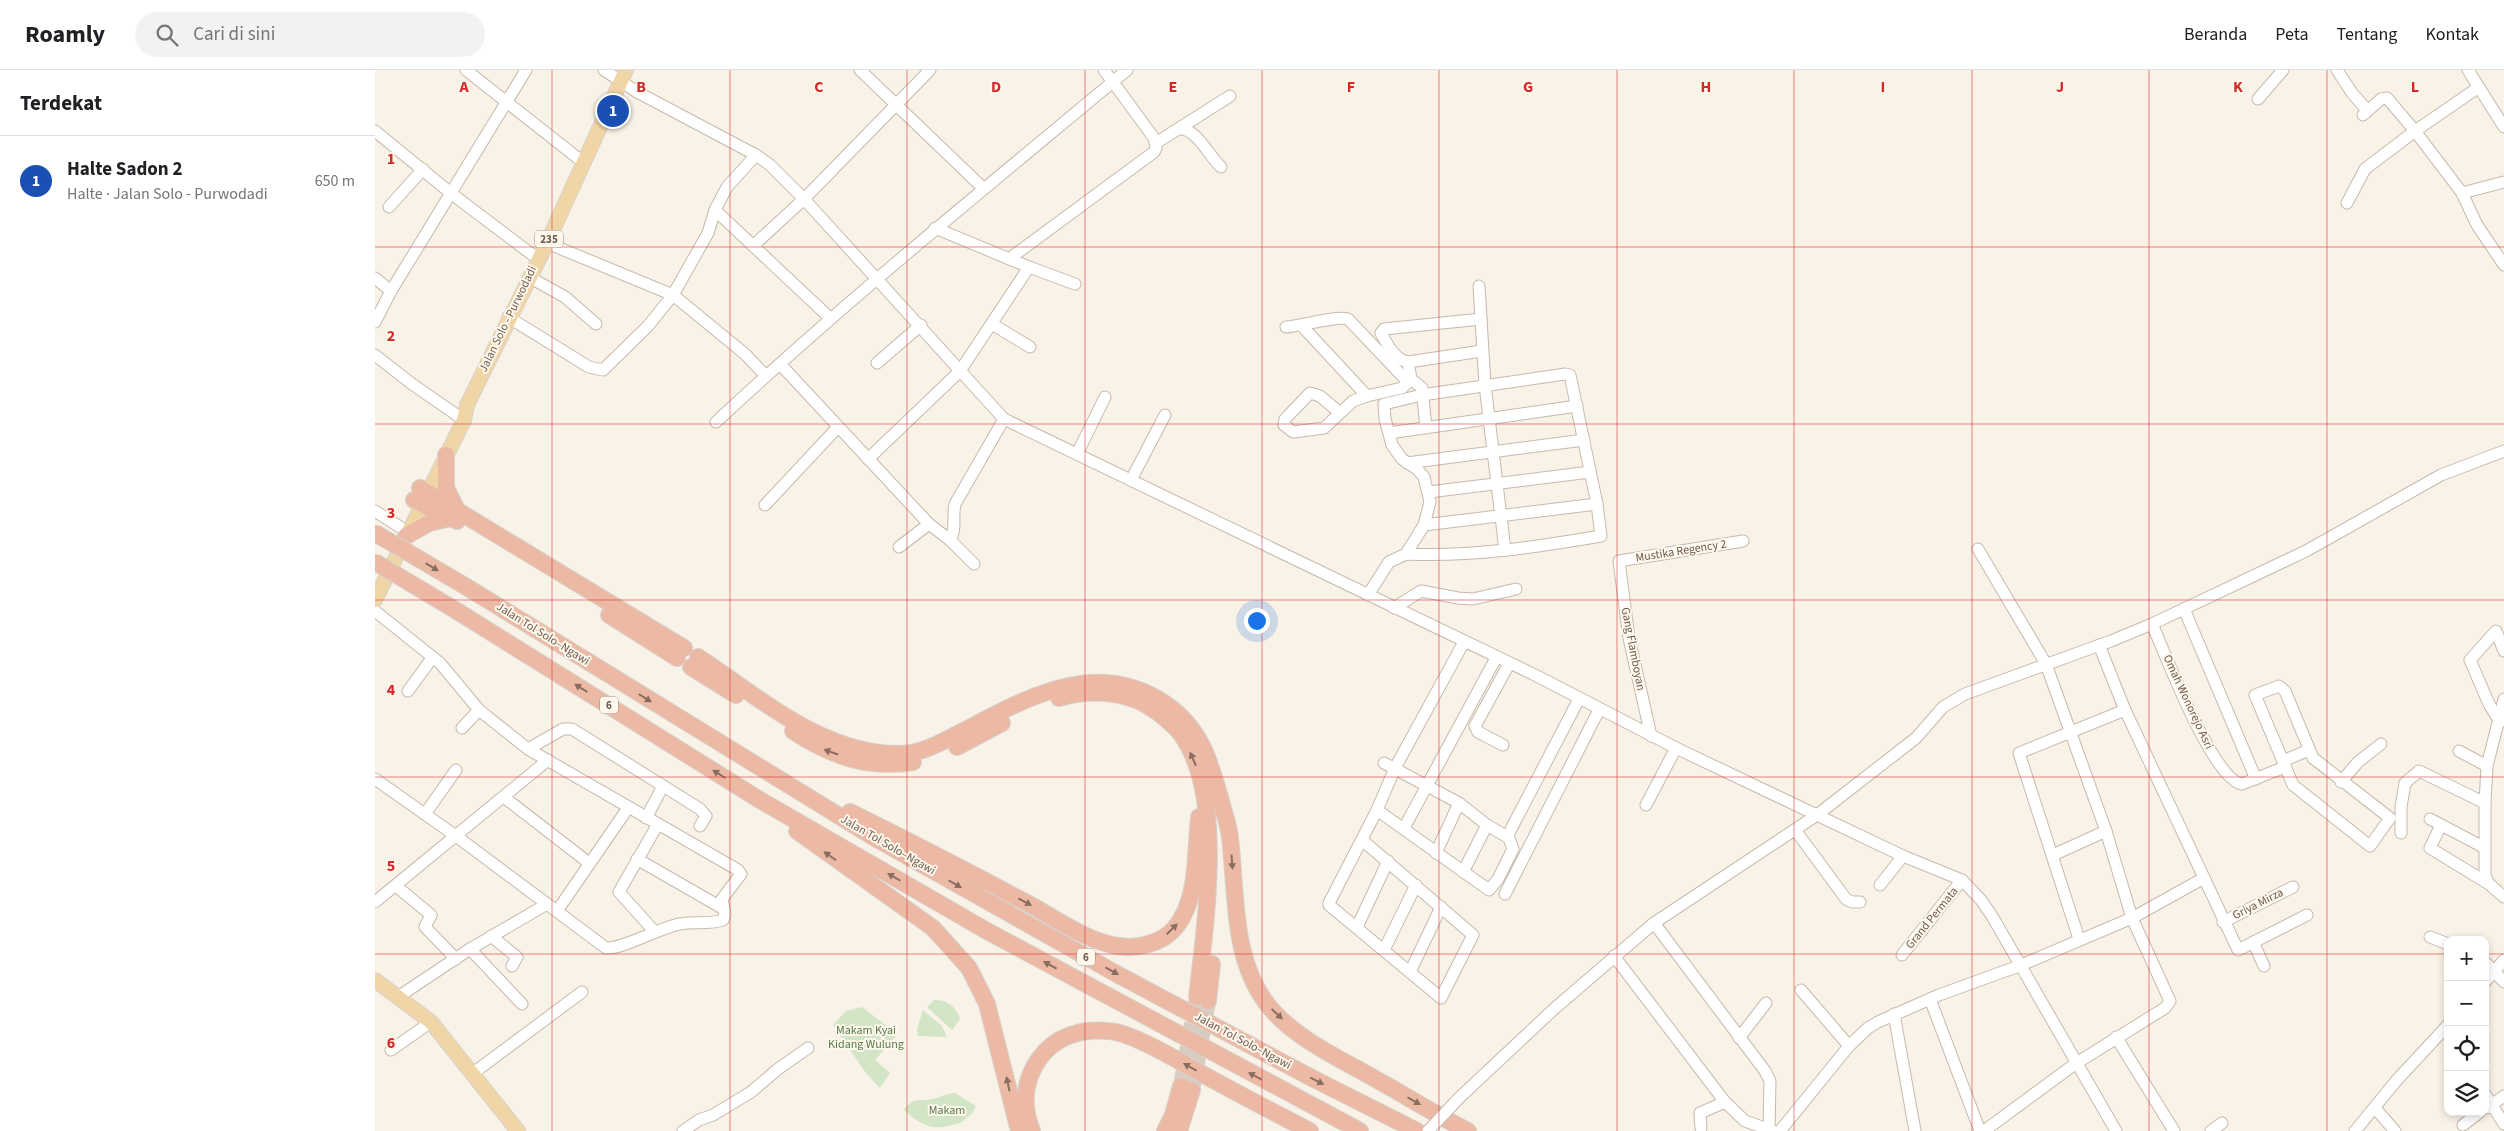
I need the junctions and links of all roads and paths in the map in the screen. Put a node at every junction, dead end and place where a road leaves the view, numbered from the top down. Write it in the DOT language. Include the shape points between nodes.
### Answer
graph roads {
  1 [pos="466,70"];
  2 [pos="526,70"];
  3 [pos="604,70"];
  4 [pos="860,70"];
  5 [pos="930,70"];
  6 [pos="1103,70"];
  7 [pos="1127,70"];
  8 [pos="2283,70"];
  9 [pos="2337,70"];
  10 [pos="2468,70"];
  11 [pos="623,76"];
  12 [pos="1112,83"];
  13 [pos="2479,87"];
  14 [pos="1230,96"];
  15 [pos="2258,99"];
  16 [pos="507,103"];
  17 [pos="898,105"];
  18 [pos="2502,120"];
  19 [pos="1180,129"];
  20 [pos="375,131"];
  21 [pos="2415,131"];
  22 [pos="1156,143"];
  23 [pos="756,155"];
  24 [pos="584,163"];
  25 [pos="1221,167"];
  26 [pos="423,169"];
  27 [pos="2504,182"];
  28 [pos="983,188"];
  29 [pos="2462,193"];
  30 [pos="452,194"];
  31 [pos="804,199"];
  32 [pos="2347,203"];
  33 [pos="389,207"];
  34 [pos="715,210"];
  35 [pos="935,228"];
  36 [pos="547,243"];
  37 [pos="754,245"];
  38 [pos="1009,259"];
  39 [pos="538,260"];
  40 [pos="2504,265"];
  41 [pos="1029,267"];
  42 [pos="529,277"];
  43 [pos="375,278"];
  44 [pos="877,278"];
  45 [pos="1075,284"];
  46 [pos="1479,286"];
  47 [pos="391,291"];
  48 [pos="673,295"];
  49 [pos="508,317"];
  50 [pos="830,318"];
  51 [pos="1481,319"];
  52 [pos="375,322"];
  53 [pos="597,324"];
  54 [pos="992,324"];
  55 [pos="921,325"];
  56 [pos="1287,326"];
  57 [pos="1302,326"];
  58 [pos="1030,347"];
  59 [pos="1482,351"];
  60 [pos="375,355"];
  61 [pos="1408,362"];
  62 [pos="780,364"];
  63 [pos="877,364"];
  64 [pos="960,371"];
  65 [pos="766,376"];
  66 [pos="1409,381"];
  67 [pos="1485,385"];
  68 [pos="1422,395"];
  69 [pos="1367,396"];
  70 [pos="1105,398"];
  71 [pos="1577,406"];
  72 [pos="1340,413"];
  73 [pos="1165,415"];
  74 [pos="460,418"];
  75 [pos="1490,418"];
  76 [pos="1004,419"];
  77 [pos="716,422"];
  78 [pos="838,426"];
  79 [pos="1426,428"];
  80 [pos="1389,434"];
  81 [pos="1584,440"];
  82 [pos="447,445"];
  83 [pos="2504,451"];
  84 [pos="1495,452"];
  85 [pos="1077,454"];
  86 [pos="868,459"];
  87 [pos="1407,463"];
  88 [pos="1591,472"];
  89 [pos="1131,480"];
  90 [pos="1499,485"];
  91 [pos="1429,492"];
  92 [pos="421,496"];
  93 [pos="1597,504"];
  94 [pos="765,505"];
  95 [pos="375,511"];
  96 [pos="454,514"];
  97 [pos="1503,517"];
  98 [pos="929,524"];
  99 [pos="1423,528"];
  100 [pos="403,531"];
  101 [pos="375,533"];
  102 [pos="950,540"];
  103 [pos="1743,541"];
  104 [pos="899,547"];
  105 [pos="1978,549"];
  106 [pos="1505,550"];
  107 [pos="1406,554"];
  108 [pos="1429,555"];
  109 [pos="1619,561"];
  110 [pos="375,562"];
  111 [pos="974,564"];
  112 [pos="375,580"];
  113 [pos="1516,589"];
  114 [pos="1368,594"];
  115 [pos="375,600"];
  116 [pos="1394,608"];
  117 [pos="2184,609"];
  118 [pos="375,611"];
  119 [pos="2152,624"];
  120 [pos="1464,642"];
  121 [pos="2099,645"];
  122 [pos="2504,651"];
  123 [pos="681,653"];
  124 [pos="433,657"];
  125 [pos="1496,658"];
  126 [pos="1509,664"];
  127 [pos="2046,664"];
  128 [pos="408,691"];
  129 [pos="1579,699"];
  130 [pos="2504,699"];
  131 [pos="479,710"];
  132 [pos="1599,710"];
  133 [pos="2125,710"];
  134 [pos="2499,722"];
  135 [pos="462,728"];
  136 [pos="2071,730"];
  137 [pos="1651,736"];
  138 [pos="2381,744"];
  139 [pos="1503,745"];
  140 [pos="1676,748"];
  141 [pos="528,750"];
  142 [pos="2309,750"];
  143 [pos="2459,750"];
  144 [pos="548,760"];
  145 [pos="1384,763"];
  146 [pos="2284,764"];
  147 [pos="2487,766"];
  148 [pos="1395,768"];
  149 [pos="456,770"];
  150 [pos="762,770"];
  151 [pos="375,779"];
  152 [pos="2256,779"];
  153 [pos="2341,782"];
  154 [pos="1427,785"];
  155 [pos="663,786"];
  156 [pos="1202,788"];
  157 [pos="505,798"];
  158 [pos="1220,798"];
  159 [pos="760,800"];
  160 [pos="1459,803"];
  161 [pos="2485,803"];
  162 [pos="1646,805"];
  163 [pos="628,808"];
  164 [pos="1377,810"];
  165 [pos="425,814"];
  166 [pos="1817,815"];
  167 [pos="646,818"];
  168 [pos="2430,819"];
  169 [pos="658,824"];
  170 [pos="1487,825"];
  171 [pos="2441,825"];
  172 [pos="700,826"];
  173 [pos="1404,828"];
  174 [pos="1796,830"];
  175 [pos="2106,831"];
  176 [pos="1509,833"];
  177 [pos="2401,834"];
  178 [pos="457,836"];
  179 [pos="1362,840"];
  180 [pos="2485,848"];
  181 [pos="1436,853"];
  182 [pos="2053,855"];
  183 [pos="1903,856"];
  184 [pos="637,859"];
  185 [pos="1388,861"];
  186 [pos="589,863"];
  187 [pos="1463,872"];
  188 [pos="2204,878"];
  189 [pos="1962,880"];
  190 [pos="2489,884"];
  191 [pos="1416,885"];
  192 [pos="1880,885"];
  193 [pos="395,886"];
  194 [pos="2293,887"];
  195 [pos="1505,894"];
  196 [pos="2504,897"];
  197 [pos="375,902"];
  198 [pos="1861,902"];
  199 [pos="547,904"];
  200 [pos="1441,907"];
  201 [pos="724,909"];
  202 [pos="557,911"];
  203 [pos="2307,915"];
  204 [pos="2132,918"];
  205 [pos="2223,922"];
  206 [pos="1654,923"];
  207 [pos="1357,927"];
  208 [pos="654,931"];
  209 [pos="491,936"];
  210 [pos="2430,937"];
  211 [pos="2079,939"];
  212 [pos="2253,942"];
  213 [pos="2444,942"];
  214 [pos="470,949"];
  215 [pos="1384,950"];
  216 [pos="1902,955"];
  217 [pos="1614,956"];
  218 [pos="456,959"];
  219 [pos="2504,960"];
  220 [pos="512,966"];
  221 [pos="2019,966"];
  222 [pos="2264,966"];
  223 [pos="2489,966"];
  224 [pos="2495,971"];
  225 [pos="1410,972"];
  226 [pos="375,980"];
  227 [pos="2486,981"];
  228 [pos="2504,982"];
  229 [pos="1801,990"];
  230 [pos="582,992"];
  231 [pos="397,997"];
  232 [pos="1930,999"];
  233 [pos="1766,1002"];
  234 [pos="522,1004"];
  235 [pos="1895,1014"];
  236 [pos="431,1022"];
  237 [pos="2444,1031"];
  238 [pos="2116,1037"];
  239 [pos="1739,1038"];
  240 [pos="1849,1046"];
  241 [pos="808,1048"];
  242 [pos="391,1050"];
  243 [pos="2075,1064"];
  244 [pos="472,1074"];
  245 [pos="2504,1096"];
  246 [pos="1725,1102"];
  247 [pos="2489,1105"];
  248 [pos="2489,1107"];
  249 [pos="2375,1108"];
  250 [pos="2475,1116"];
  251 [pos="2222,1123"];
  252 [pos="2504,1124"];
  253 [pos="2463,1125"];
  254 [pos="1701,1128"];
  255 [pos="1774,1130"];
  256 [pos="518,1131"];
  257 [pos="683,1131"];
  258 [pos="1019,1131"];
  259 [pos="1032,1131"];
  260 [pos="1165,1131"];
  261 [pos="1179,1131"];
  262 [pos="1310,1131"];
  263 [pos="1360,1131"];
  264 [pos="1417,1131"];
  265 [pos="1427,1131"];
  266 [pos="1469,1131"];
  267 [pos="1915,1131"];
  268 [pos="1980,1131"];
  269 [pos="1985,1131"];
  270 [pos="2116,1131"];
  271 [pos="2173,1131"];
  272 [pos="2211,1131"];
  273 [pos="2355,1131"];
  274 [pos="2395,1131"];
  1 -- 16 [label="street"];
  2 -- 16 [label="street"];
  3 -- 11 [label="street"];
  4 -- 17 [label="street"];
  5 -- 17 [label="street"];
  6 -- 12 [label="street"];
  7 -- 12 [label="street"];
  8 -- 15 [label="street"];
  9 -- 21 [label="street" via="2365,112 2387,98"];
  10 -- 13 [label="street"];
  11 -- 23 [label="street"];
  11 -- 24 [label="main road, Jalan Solo - Purwodadi / 235"];
  12 -- 22 [label="street"];
  12 -- 28 [label="street"];
  13 -- 18 [label="street"];
  13 -- 21 [label="street"];
  14 -- 19 [label="street"];
  16 -- 24 [label="street"];
  16 -- 30 [label="street"];
  17 -- 28 [label="street"];
  17 -- 31 [label="street"];
  19 -- 22 [label="street"];
  19 -- 25 [label="street" via="1194,134"];
  20 -- 26 [label="street"];
  21 -- 29 [label="street"];
  21 -- 32 [label="street" via="2365,169"];
  22 -- 38 [label="street" via="1154,152"];
  23 -- 31 [label="street"];
  23 -- 34 [label="street" via="727,187"];
  24 -- 36 [label="main road, Jalan Solo - Purwodadi / 235"];
  26 -- 30 [label="street"];
  26 -- 33 [label="street"];
  27 -- 29 [label="street"];
  28 -- 35 [label="street"];
  29 -- 40 [label="street" via="2477,225"];
  30 -- 39 [label="street"];
  30 -- 47 [label="street"];
  31 -- 37 [label="street"];
  31 -- 44 [label="street"];
  34 -- 37 [label="street"];
  34 -- 48 [label="street" via="708,233"];
  35 -- 38 [label="street"];
  35 -- 44 [label="street"];
  36 -- 39 [label="main road, Jalan Solo - Purwodadi / 235"];
  36 -- 48 [label="street"];
  37 -- 50 [label="street"];
  38 -- 41 [label="street"];
  39 -- 42 [label="main road, Jalan Solo - Purwodadi / 235"];
  41 -- 45 [label="street"];
  41 -- 54 [label="street"];
  42 -- 49 [label="main road, Jalan Solo - Purwodadi / 235"];
  42 -- 53 [label="street" via="565,297"];
  43 -- 47 [label="street"];
  44 -- 50 [label="street"];
  44 -- 55 [label="street"];
  46 -- 51 [label="street"];
  47 -- 52 [label="street"];
  48 -- 49 [label="street" via="648,326 601,370 589,367"];
  48 -- 65 [label="street"];
  49 -- 74 [label="main road, Jalan Solo - Purwodadi / 235"];
  50 -- 62 [label="street"];
  51 -- 59 [label="street"];
  51 -- 61 [label="street" via="1382,331 1388,346"];
  54 -- 58 [label="street"];
  54 -- 64 [label="street"];
  55 -- 63 [label="street"];
  55 -- 64 [label="street"];
  56 -- 57 [label="street"];
  57 -- 66 [label="street" via="1339,317 1348,319"];
  57 -- 69 [label="street"];
  59 -- 61 [label="street"];
  59 -- 67 [label="street"];
  60 -- 74 [label="street"];
  61 -- 66 [label="street"];
  62 -- 65 [label="street"];
  62 -- 78 [label="street"];
  64 -- 76 [label="street"];
  64 -- 86 [label="street"];
  65 -- 77 [label="street"];
  66 -- 68 [label="street" via="1419,384"];
  66 -- 69 [label="street" via="1402,388"];
  67 -- 68 [label="street"];
  67 -- 71 [label="street" via="1567,374 1572,379"];
  67 -- 75 [label="street"];
  68 -- 79 [label="street"];
  68 -- 80 [label="street" via="1384,404"];
  69 -- 72 [label="street" via="1353,401"];
  70 -- 85 [label="street"];
  71 -- 75 [label="street"];
  71 -- 81 [label="street"];
  72 -- 72 [label="street" via="1316,431 1293,432 1284,425 1285,419 1310,393"];
  73 -- 89 [label="street"];
  74 -- 82 [label="main road, Jalan Solo - Purwodadi / 235"];
  75 -- 79 [label="street"];
  75 -- 84 [label="street"];
  76 -- 85 [label="street"];
  76 -- 102 [label="street" via="960,494 953,513 955,531"];
  78 -- 86 [label="street"];
  78 -- 94 [label="street"];
  79 -- 80 [label="street"];
  80 -- 87 [label="street" via="1395,450"];
  81 -- 84 [label="street"];
  81 -- 88 [label="street"];
  82 -- 92 [label="main road, Jalan Solo - Purwodadi / 235"];
  82 -- 96 [label="highway" via="446,488"];
  83 -- 117 [label="street" via="2441,475 2306,551"];
  84 -- 87 [label="street"];
  84 -- 90 [label="street"];
  85 -- 89 [label="street"];
  86 -- 98 [label="street"];
  87 -- 91 [label="street" via="1424,478"];
  88 -- 90 [label="street"];
  88 -- 93 [label="street"];
  89 -- 114 [label="street"];
  90 -- 91 [label="street"];
  90 -- 97 [label="street"];
  91 -- 99 [label="street" via="1429,511"];
  92 -- 96 [label="highway"];
  92 -- 100 [label="main road, Jalan Solo - Purwodadi / 235"];
  93 -- 97 [label="street"];
  93 -- 106 [label="street" via="1601,536"];
  95 -- 100 [label="street"];
  96 -- 100 [label="highway"];
  96 -- 123 [label="highway" via="522,560"];
  97 -- 99 [label="street"];
  97 -- 106 [label="street"];
  98 -- 102 [label="street"];
  98 -- 104 [label="street"];
  99 -- 107 [label="street"];
  99 -- 108 [label="street"];
  100 -- 112 [label="main road, Jalan Solo - Purwodadi / 235"];
  100 -- 115 [label="main road, Jalan Solo - Purwodadi / 235"];
  101 -- 150 [label="highway, Jalan Tol Solo–Ngawi / 6, one-way, bridge"];
  102 -- 111 [label="street"];
  103 -- 109 [label="street, Mustika Regency 2"];
  105 -- 127 [label="street"];
  106 -- 108 [label="street"];
  107 -- 108 [label="street"];
  107 -- 114 [label="street" via="1389,562"];
  109 -- 137 [label="street, Gang Flamboyan" via="1629,638"];
  159 -- 110 [label="highway, Jalan Tol Solo–Ngawi / 6, one-way, bridge"];
  113 -- 116 [label="street" via="1473,598 1421,591"];
  114 -- 116 [label="street"];
  116 -- 120 [label="street"];
  117 -- 119 [label="street"];
  117 -- 152 [label="street"];
  118 -- 124 [label="street"];
  119 -- 121 [label="street"];
  119 -- 152 [label="street, Omah Wonorejo Asri" via="2213,755 2238,783"];
  120 -- 125 [label="street"];
  120 -- 148 [label="street"];
  121 -- 127 [label="street"];
  121 -- 133 [label="street"];
  122 -- 134 [label="street" via="2496,631 2470,660"];
  124 -- 128 [label="street"];
  124 -- 131 [label="street"];
  125 -- 126 [label="street"];
  125 -- 154 [label="street"];
  126 -- 129 [label="street"];
  126 -- 139 [label="street" via="1475,726 1478,732"];
  127 -- 136 [label="street"];
  127 -- 166 [label="street" via="1965,694 1943,707 1916,738"];
  129 -- 132 [label="street"];
  129 -- 176 [label="street"];
  130 -- 134 [label="street"];
  131 -- 135 [label="street"];
  131 -- 141 [label="street"];
  132 -- 137 [label="street"];
  132 -- 195 [label="street"];
  133 -- 136 [label="street"];
  133 -- 188 [label="street"];
  134 -- 147 [label="street"];
  136 -- 175 [label="street"];
  136 -- 182 [label="street" via="2019,753"];
  137 -- 140 [label="street"];
  138 -- 153 [label="street"];
  140 -- 162 [label="street"];
  140 -- 166 [label="street"];
  141 -- 144 [label="street"];
  141 -- 155 [label="street" via="567,728"];
  142 -- 146 [label="street, Omah Wonorejo Asri"];
  142 -- 146 [label="street" via="2284,689 2279,686 2255,695"];
  142 -- 153 [label="street" via="2318,763"];
  143 -- 147 [label="street"];
  144 -- 157 [label="street"];
  144 -- 163 [label="street"];
  145 -- 148 [label="street"];
  146 -- 152 [label="street, Omah Wonorejo Asri"];
  146 -- 153 [label="street" via="2293,785 2370,846 2390,818"];
  147 -- 161 [label="street"];
  148 -- 154 [label="street"];
  148 -- 164 [label="street"];
  149 -- 165 [label="street"];
  150 -- 156 [label="highway, one-way" via="911,841 1087,935 1119,946 1156,942 1173,930 1187,909"];
  150 -- 264 [label="highway, Jalan Tol Solo–Ngawi / 6, one-way" via="1003,911 1310,1077"];
  151 -- 165 [label="street"];
  154 -- 160 [label="street"];
  154 -- 173 [label="street"];
  155 -- 167 [label="street"];
  155 -- 172 [label="street" via="704,812 706,816"];
  156 -- 158 [label="highway" via="1208,819 1203,999 1216,929"];
  156 -- 158 [label="highway, one-way" via="1200,775 1183,737 1149,706 1109,692 1065,697 1039,704 953,749 922,760 892,765 856,761 819,748 695,662 806,729 860,750 902,754 935,745 1038,695 1081,683 1125,684 1167,705 1191,725 1208,756"];
  157 -- 178 [label="street"];
  157 -- 186 [label="street"];
  158 -- 266 [label="highway, one-way" via="1230,835 1240,940 1248,969 1271,1009 1316,1045"];
  258 -- 159 [label="highway, one-way" via="987,1004 969,968 933,928 814,844"];
  263 -- 159 [label="highway, Jalan Tol Solo–Ngawi / 6, one-way" via="996,936"];
  160 -- 170 [label="street"];
  160 -- 181 [label="street"];
  161 -- 177 [label="street" via="2419,771 2407,778 2404,786"];
  161 -- 180 [label="street"];
  163 -- 167 [label="street"];
  163 -- 186 [label="street"];
  164 -- 173 [label="street"];
  164 -- 179 [label="street"];
  165 -- 178 [label="street"];
  166 -- 174 [label="street"];
  166 -- 183 [label="street"];
  167 -- 169 [label="street"];
  168 -- 171 [label="street"];
  169 -- 184 [label="street"];
  169 -- 201 [label="street" via="740,872 740,877 725,892 722,899"];
  170 -- 187 [label="street"];
  170 -- 187 [label="street" via="1513,844 1498,879 1490,890"];
  171 -- 180 [label="street"];
  171 -- 190 [label="street" via="2430,848"];
  173 -- 181 [label="street"];
  174 -- 198 [label="street" via="1846,899"];
  174 -- 206 [label="street"];
  175 -- 182 [label="street"];
  175 -- 204 [label="street"];
  178 -- 193 [label="street"];
  178 -- 199 [label="street"];
  179 -- 185 [label="street"];
  179 -- 207 [label="street" via="1329,905"];
  180 -- 190 [label="street" via="2485,876"];
  181 -- 187 [label="street"];
  182 -- 211 [label="street"];
  183 -- 189 [label="street"];
  183 -- 192 [label="street"];
  184 -- 201 [label="street"];
  184 -- 208 [label="street" via="619,895"];
  185 -- 191 [label="street"];
  185 -- 207 [label="street"];
  186 -- 202 [label="street"];
  188 -- 204 [label="street"];
  188 -- 205 [label="street"];
  189 -- 216 [label="street, Grand Permata"];
  189 -- 221 [label="street" via="1981,900"];
  190 -- 196 [label="street"];
  191 -- 200 [label="street"];
  191 -- 215 [label="street"];
  193 -- 197 [label="street"];
  193 -- 218 [label="street" via="431,915 425,927"];
  194 -- 205 [label="street, Griya Mirza"];
  199 -- 202 [label="street"];
  199 -- 209 [label="street"];
  200 -- 225 [label="street"];
  200 -- 225 [label="street" via="1473,937 1441,998"];
  201 -- 208 [label="street" via="724,918 718,921 681,924"];
  202 -- 208 [label="street" via="606,948"];
  203 -- 212 [label="street"];
  204 -- 211 [label="street"];
  204 -- 238 [label="street" via="2169,1002 2165,1008"];
  205 -- 212 [label="street" via="2238,950"];
  206 -- 217 [label="street"];
  206 -- 239 [label="street"];
  207 -- 215 [label="street"];
  209 -- 214 [label="street"];
  209 -- 220 [label="street" via="517,957"];
  210 -- 213 [label="street"];
  211 -- 221 [label="street"];
  212 -- 222 [label="street"];
  214 -- 218 [label="street"];
  214 -- 234 [label="street"];
  215 -- 225 [label="street"];
  217 -- 246 [label="street"];
  217 -- 265 [label="street, bridge"];
  218 -- 231 [label="street"];
  219 -- 224 [label="street"];
  221 -- 232 [label="street"];
  221 -- 243 [label="street"];
  223 -- 224 [label="street"];
  224 -- 227 [label="street"];
  224 -- 228 [label="street"];
  226 -- 231 [label="main road"];
  229 -- 240 [label="street"];
  230 -- 244 [label="street"];
  231 -- 236 [label="main road"];
  232 -- 235 [label="street"];
  232 -- 268 [label="street"];
  233 -- 239 [label="street"];
  235 -- 240 [label="street" via="1868,1028"];
  235 -- 267 [label="street"];
  236 -- 242 [label="street"];
  236 -- 244 [label="main road"];
  237 -- 249 [label="street"];
  238 -- 243 [label="street"];
  238 -- 271 [label="street"];
  239 -- 255 [label="street" via="1770,1082"];
  240 -- 255 [label="street"];
  241 -- 257 [label="street" via="745,1096"];
  243 -- 269 [label="street"];
  243 -- 270 [label="street"];
  244 -- 256 [label="main road"];
  245 -- 247 [label="street"];
  246 -- 254 [label="street" via="1700,1113"];
  246 -- 255 [label="street" via="1745,1121"];
  248 -- 252 [label="street"];
  249 -- 273 [label="street"];
  249 -- 274 [label="street"];
  250 -- 253 [label="street"];
  251 -- 272 [label="street"];
  262 -- 259 [label="highway, one-way" via="1156,1048 1111,1030 1072,1033 1040,1058 1030,1074 1025,1094 1026,1116"];
  260 -- 261 [label="highway" via="1186,1088"];
}
